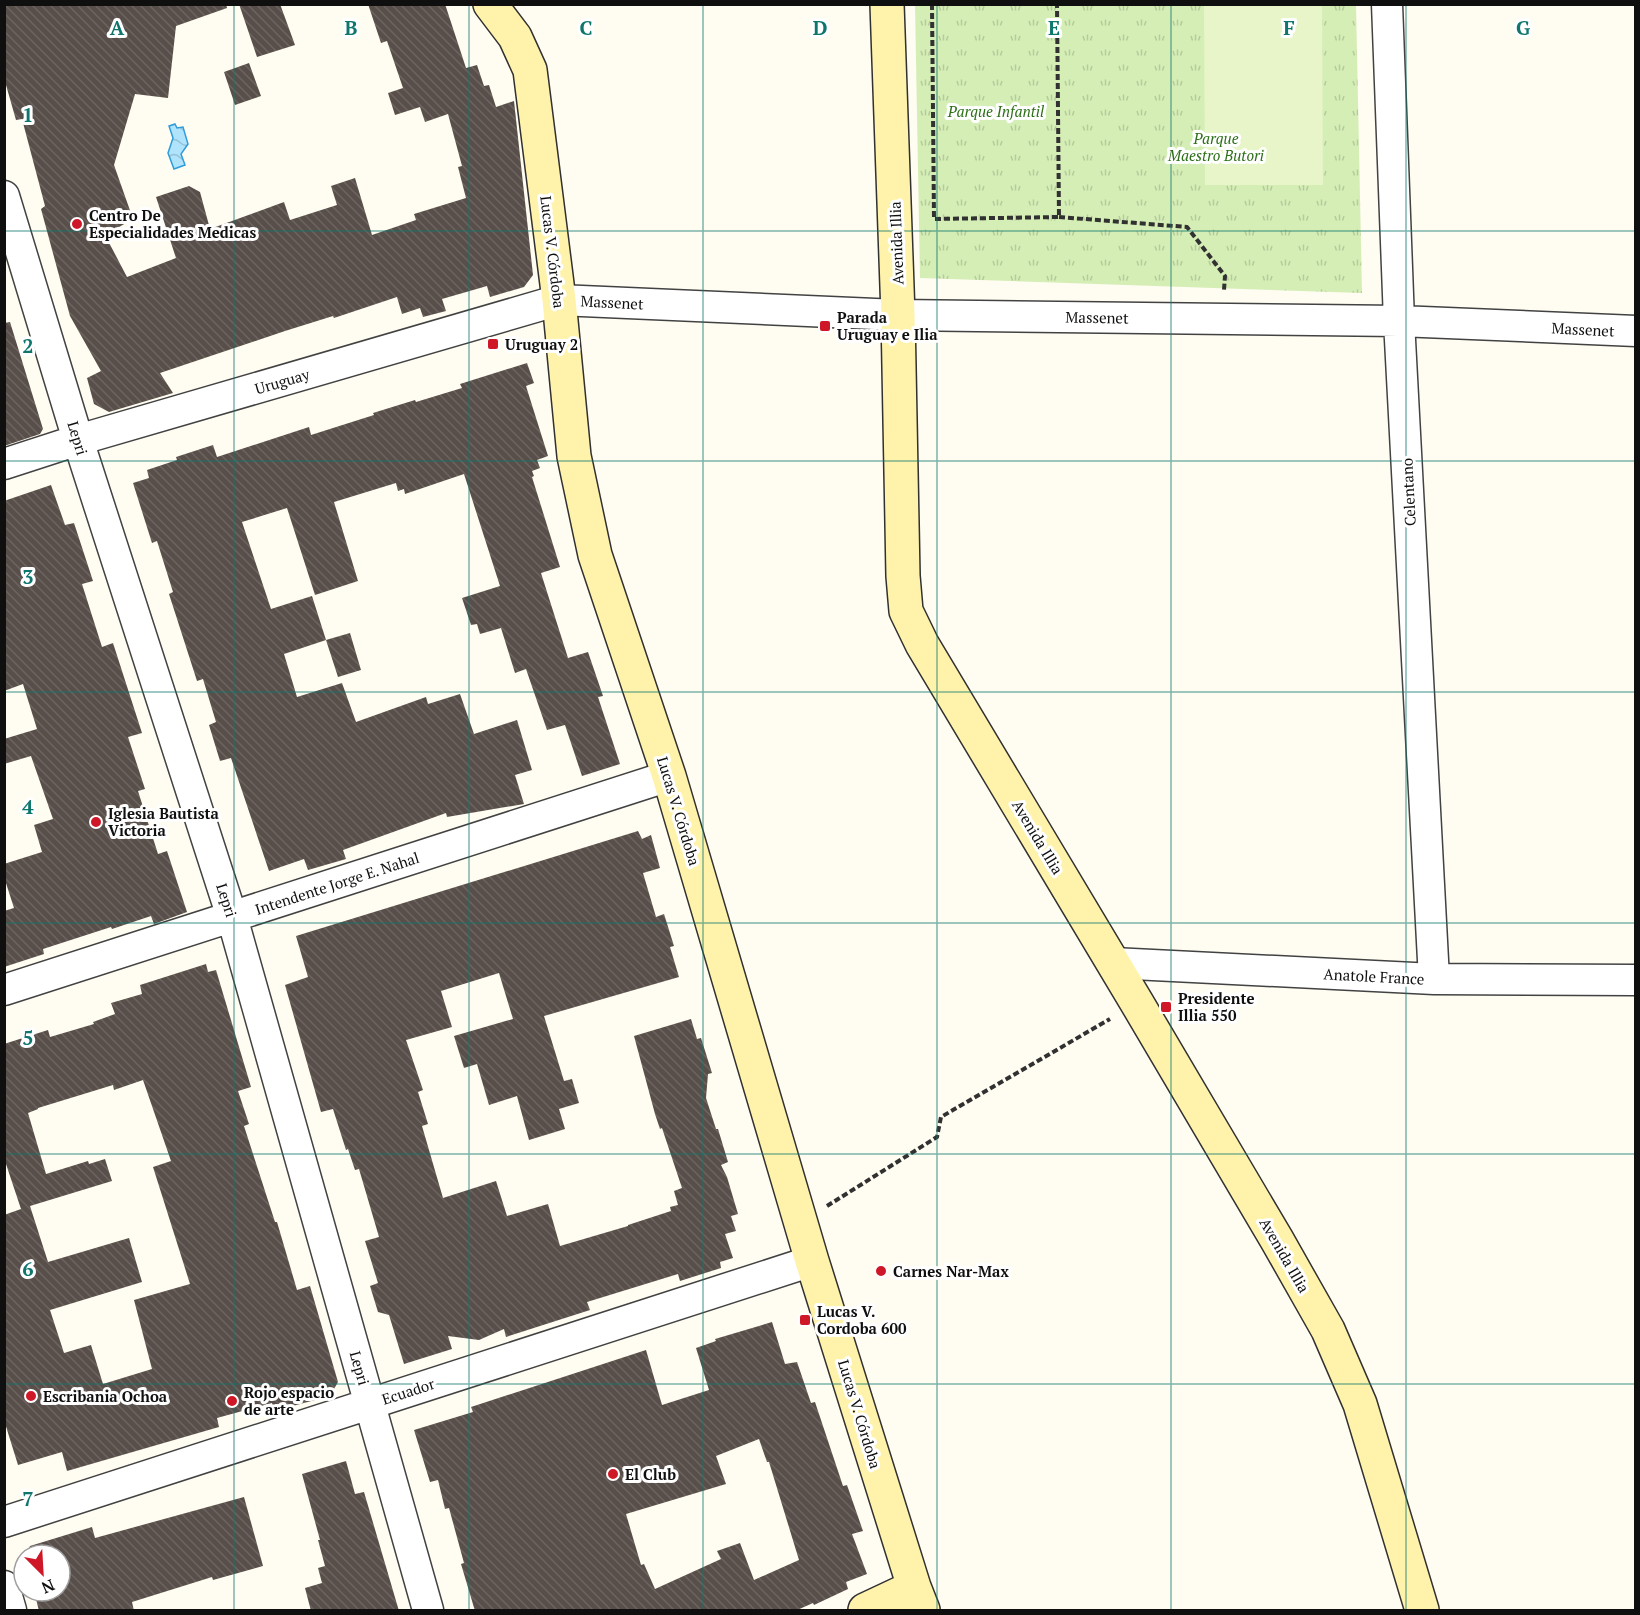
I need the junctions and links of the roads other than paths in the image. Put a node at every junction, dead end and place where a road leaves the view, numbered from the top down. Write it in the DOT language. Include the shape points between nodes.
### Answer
graph roads {
  1 [pos="490,4"];
  2 [pos="887,4"];
  3 [pos="1387,4"];
  4 [pos="4,196"];
  5 [pos="559,300"];
  6 [pos="898,315"];
  7 [pos="1399,321"];
  8 [pos="1635,331"];
  9 [pos="78,440"];
  10 [pos="4,464"];
  11 [pos="669,776"];
  12 [pos="232,917"];
  13 [pos="1113,963"];
  14 [pos="1434,979"];
  15 [pos="1635,980"];
  16 [pos="4,990"];
  17 [pos="812,1261"];
  18 [pos="370,1403"];
  19 [pos="4,1521"];
  20 [pos="4,1586"];
  21 [pos="918,1599"];
  22 [pos="11,1611"];
  23 [pos="428,1611"];
  24 [pos="865,1611"];
  25 [pos="1422,1611"];
  1 -- 5 [label="street, Lucas V. Córdoba" via="515,37 530,70"];
  2 -- 6 [label="street, Avenida Illia"];
  3 -- 7 [label="street, Celentano"];
  4 -- 9 [label="street, Lepri"];
  5 -- 6 [label="street, Massenet"];
  5 -- 9 [label="street, Uruguay"];
  5 -- 11 [label="street, Lucas V. Córdoba" via="574,456 594,555"];
  6 -- 7 [label="street, Massenet"];
  6 -- 13 [label="street, Avenida Illia" via="906,611"];
  7 -- 8 [label="street, Massenet"];
  7 -- 14 [label="street, Celentano"];
  9 -- 10 [label="street, Uruguay"];
  9 -- 12 [label="street, Lepri"];
  11 -- 12 [label="street, Intendente Jorge E. Nahal"];
  11 -- 17 [label="street, Lucas V. Córdoba"];
  12 -- 16 [label="street, Intendente Jorge E. Nahal"];
  12 -- 18 [label="street, Lepri"];
  13 -- 14 [label="street, Anatole France"];
  13 -- 25 [label="street, Avenida Illia" via="1328,1330 1360,1404"];
  14 -- 15 [label="street, Anatole France"];
  17 -- 18 [label="street, Ecuador"];
  17 -- 21 [label="street, Lucas V. Córdoba"];
  18 -- 19 [label="street, Ecuador"];
  18 -- 23 [label="street, Lepri"];
  20 -- 22 [label="street"];
  21 -- 24 [label="street"];
}
